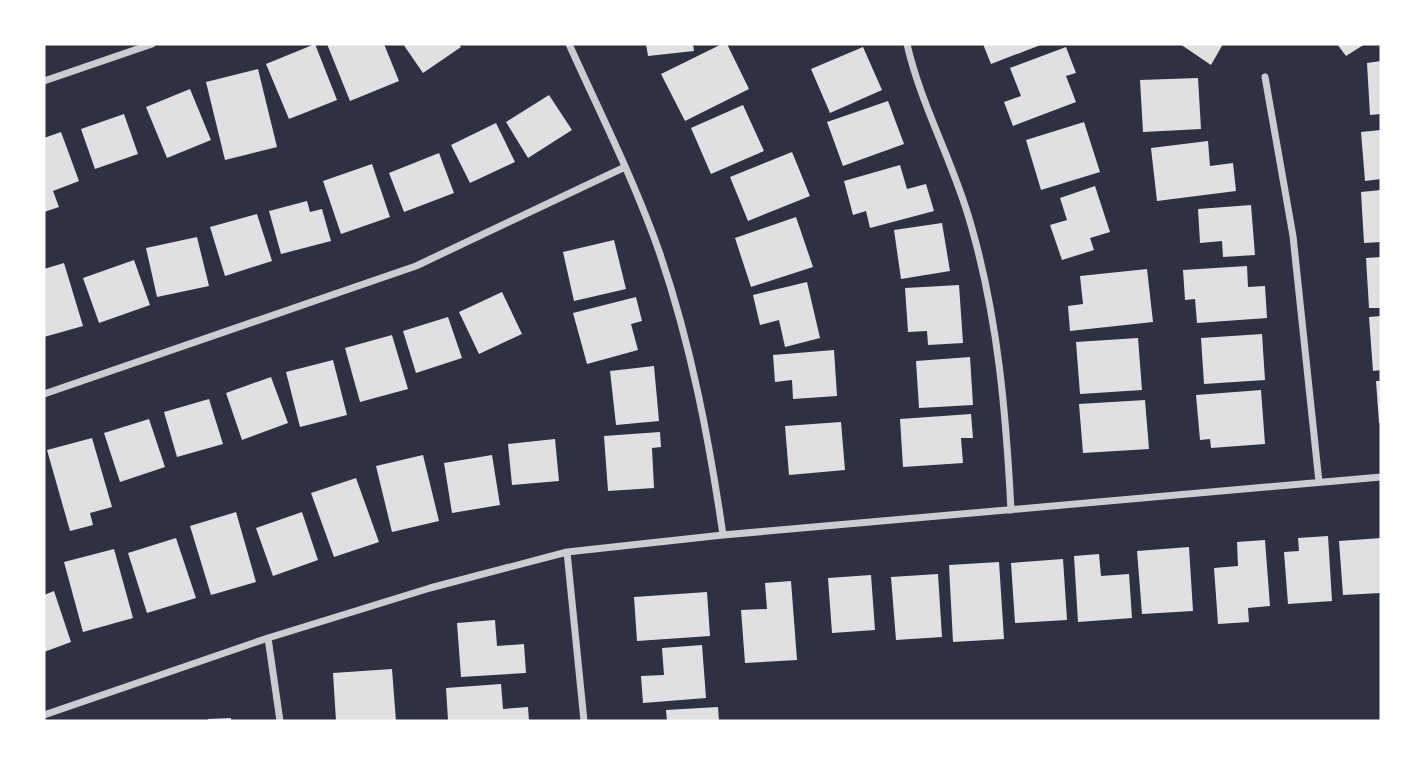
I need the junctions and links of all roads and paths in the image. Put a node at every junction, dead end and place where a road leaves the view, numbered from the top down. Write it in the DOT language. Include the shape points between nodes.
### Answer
graph roads {
  1 [pos="152,44"];
  2 [pos="569,44"];
  3 [pos="907,44"];
  4 [pos="1265,77"];
  5 [pos="44,81"];
  6 [pos="625,167"];
  7 [pos="44,394"];
  8 [pos="1381,477"];
  9 [pos="1319,482"];
  10 [pos="1011,510"];
  11 [pos="723,535"];
  12 [pos="567,552"];
  13 [pos="268,638"];
  14 [pos="44,715"];
  15 [pos="280,721"];
  16 [pos="584,721"];
  1 -- 5 [label="street"];
  2 -- 6 [label="street"];
  3 -- 10 [label="street" via="971,223 989,293 1001,361"];
  4 -- 9 [label="street" via="1293,236"];
  6 -- 7 [label="street" via="471,241 358,288"];
  6 -- 11 [label="street" via="683,331 708,437"];
  8 -- 9 [label="street"];
  9 -- 10 [label="street"];
  10 -- 11 [label="street"];
  11 -- 12 [label="street"];
  12 -- 13 [label="street"];
  12 -- 16 [label="street"];
  13 -- 14 [label="street"];
  13 -- 15 [label="street"];
}
